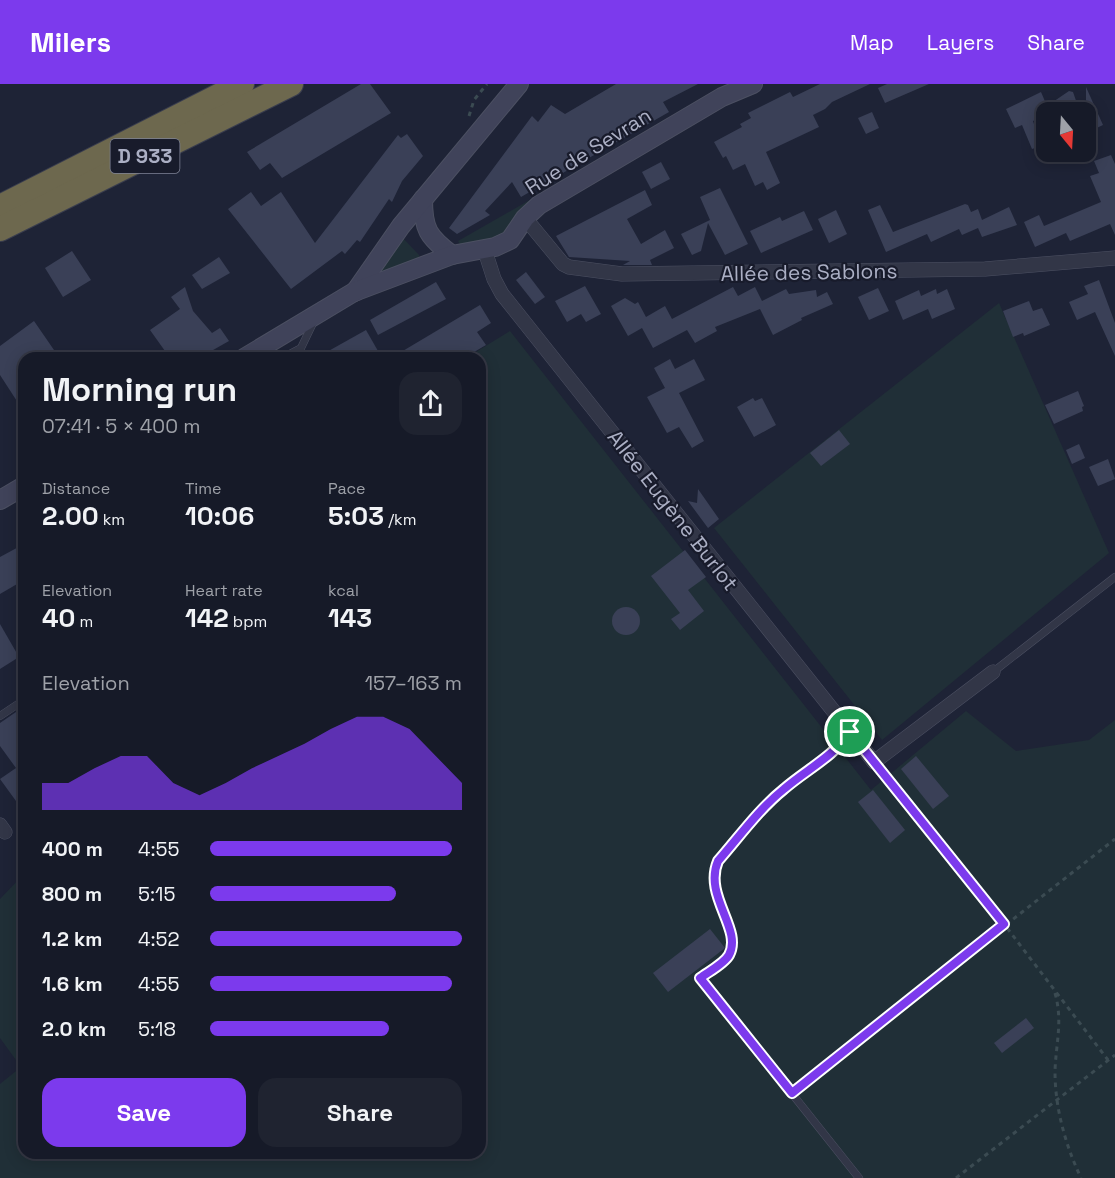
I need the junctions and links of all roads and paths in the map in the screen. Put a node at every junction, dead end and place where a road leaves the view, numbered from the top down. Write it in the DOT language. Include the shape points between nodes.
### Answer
graph roads {
  1 [pos="242,84"];
  2 [pos="291,84"];
  3 [pos="519,84"];
  4 [pos="753,84"];
  5 [pos="725,91"];
  6 [pos="86,184"];
  7 [pos="33,191"];
  8 [pos="0,194"];
  9 [pos="423,199"];
  10 [pos="0,207"];
  11 [pos="525,218"];
  12 [pos="0,229"];
  13 [pos="0,247"];
  14 [pos="485,251"];
  15 [pos="452,255"];
  16 [pos="1115,258"];
  17 [pos="354,292"];
  18 [pos="317,316"];
  19 [pos="254,352"];
  20 [pos="294,352"];
  21 [pos="18,490"];
  22 [pos="0,500"];
  23 [pos="1115,577"];
  24 [pos="993,672"];
  25 [pos="18,704"];
  26 [pos="0,716"];
  27 [pos="850,732"];
  28 [pos="874,762"];
  29 [pos="1115,839"];
  30 [pos="1004,924"];
  31 [pos="1055,992"];
  32 [pos="1115,1055"];
  33 [pos="1108,1060"];
  34 [pos="792,1093"];
  35 [pos="1056,1100"];
  36 [pos="859,1178"];
  37 [pos="956,1178"];
  38 [pos="1081,1178"];
  1 -- 7 [label="highway, D 933"];
  2 -- 6 [label="highway, D 933"];
  3 -- 9 [label="main road"];
  4 -- 5 [label="main road, Rue de Sevran"];
  5 -- 11 [label="main road, Rue de Sevran" via="539,205"];
  6 -- 12 [label="highway, D 933"];
  6 -- 13 [label="highway" via="47,218"];
  7 -- 8 [label="highway"];
  7 -- 10 [label="highway, D 933"];
  9 -- 15 [label="main road" via="426,231"];
  9 -- 17 [label="main road"];
  11 -- 14 [label="main road, Rue de Sevran" via="510,240"];
  11 -- 16 [label="street, Allée des Sablons" via="563,264 621,274 985,269"];
  14 -- 15 [label="main road, Rue de Sevran"];
  14 -- 27 [label="street, Allée Eugène Burlot" via="502,294"];
  15 -- 17 [label="main road, Rue de Sevran"];
  17 -- 18 [label="main road"];
  18 -- 19 [label="main road"];
  18 -- 20 [label="lane" via="302,348"];
  21 -- 22 [label="main road"];
  23 -- 24 [label="lane"];
  24 -- 28 [label="street"];
  25 -- 26 [label="lane"];
  27 -- 28 [label="street, Allée Eugène Burlot"];
  27 -- 34 [label="lane" via="820,765 768,803 713,872 713,884 732,944 729,956 700,978"];
  28 -- 30 [label="path"];
  29 -- 30 [label="path"];
  30 -- 31 [label="path"];
  30 -- 34 [label="path"];
  31 -- 33 [label="path"];
  31 -- 35 [label="path" via="1061,1013"];
  32 -- 33 [label="path"];
  33 -- 35 [label="path"];
  34 -- 36 [label="lane"];
  35 -- 37 [label="path"];
  35 -- 38 [label="path"];
}
